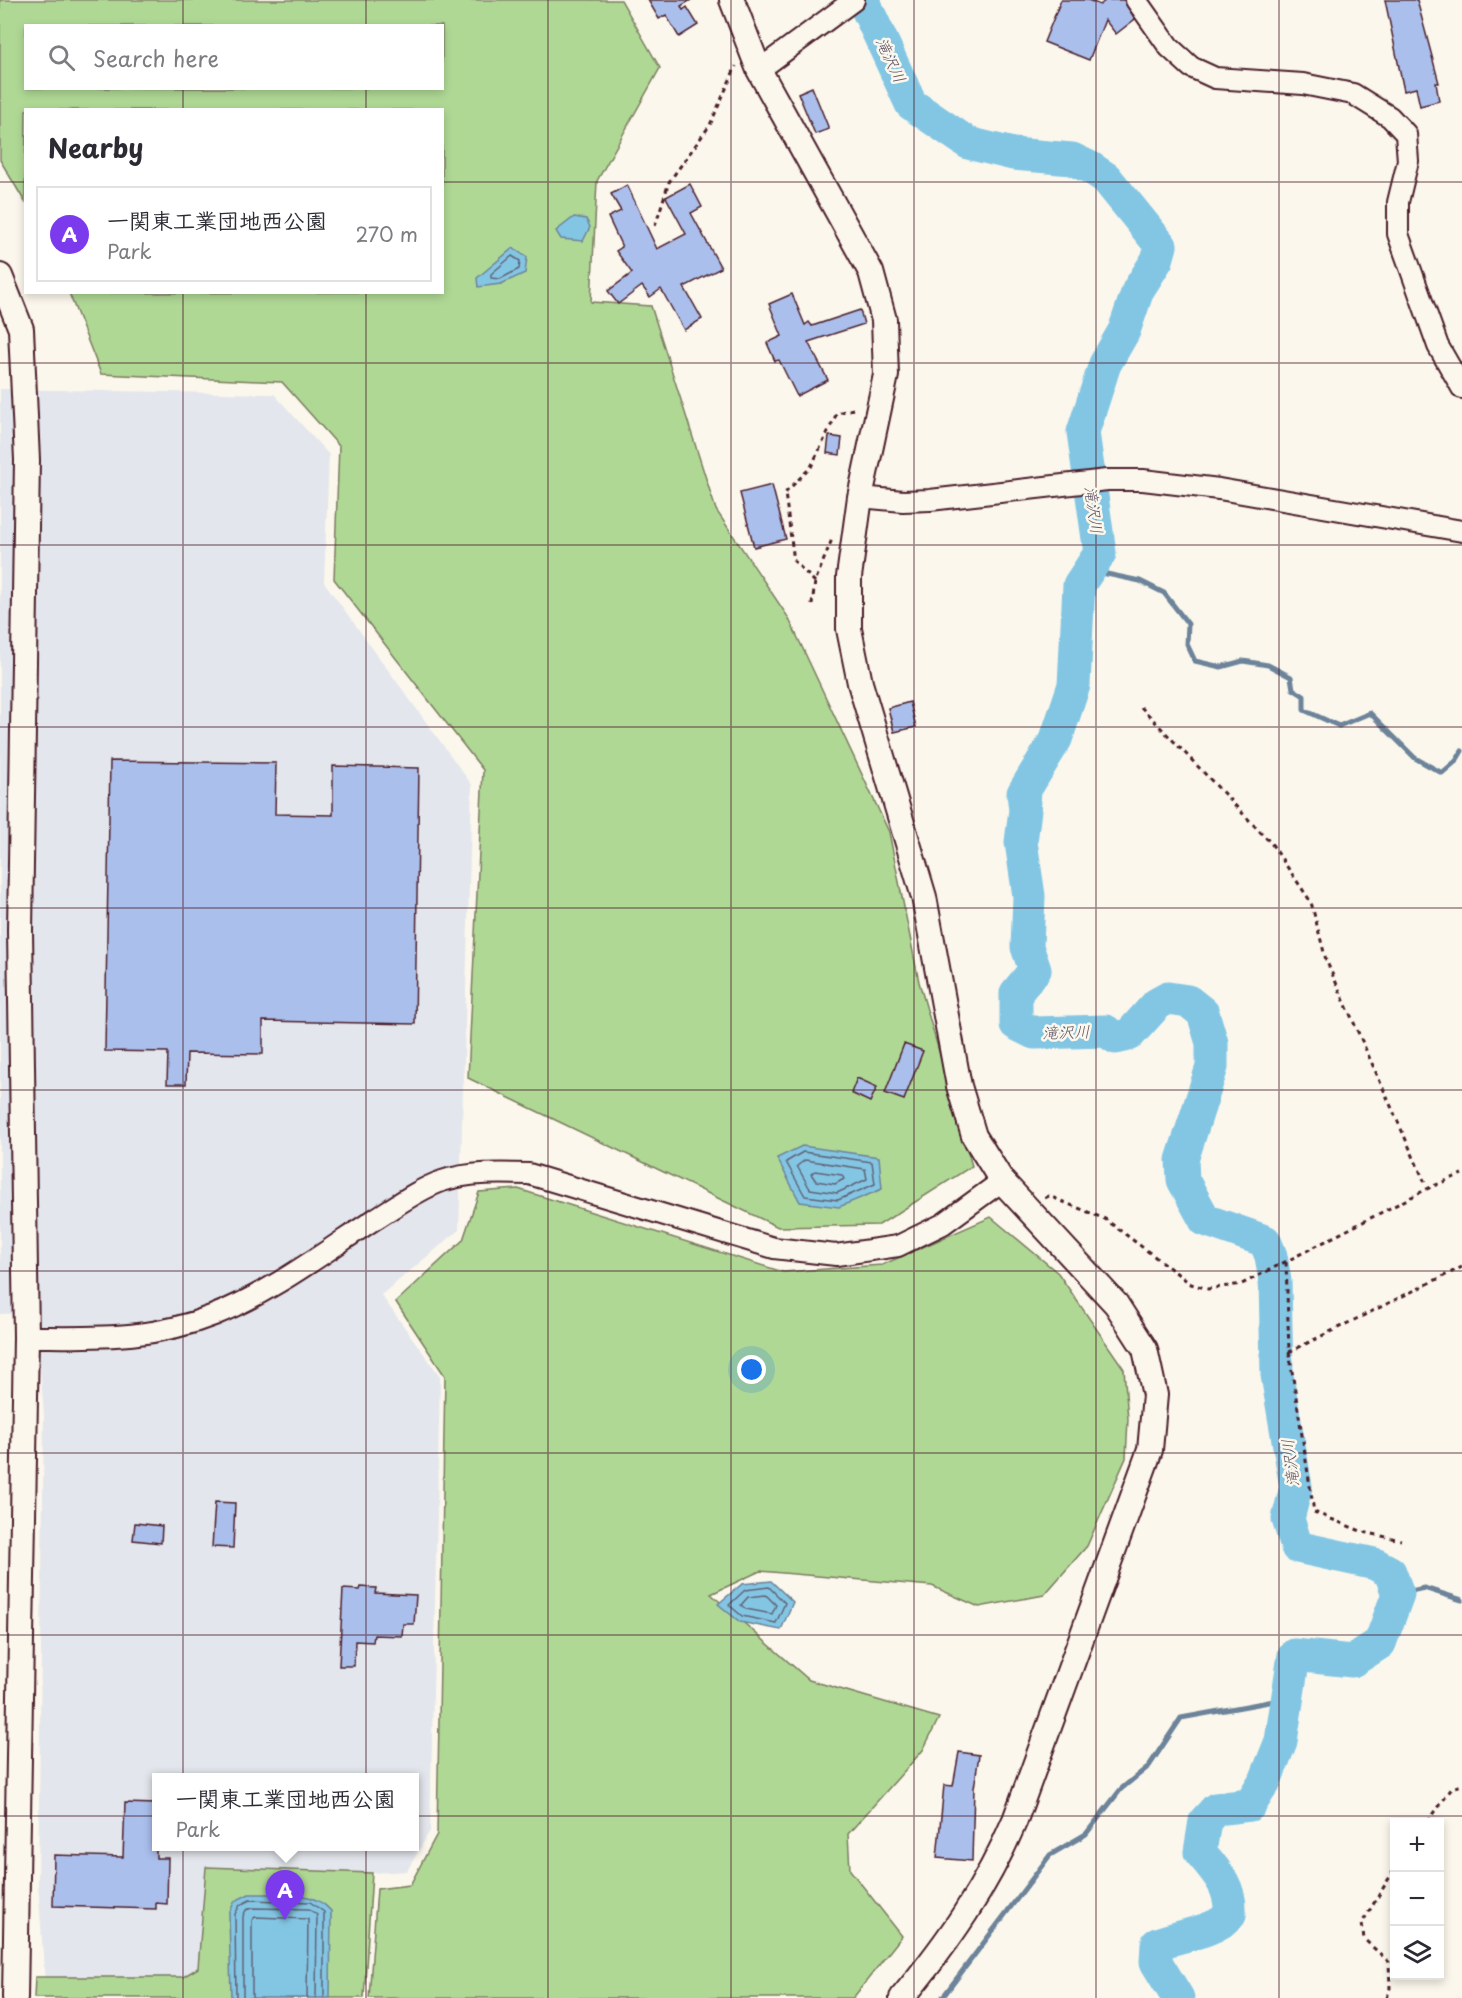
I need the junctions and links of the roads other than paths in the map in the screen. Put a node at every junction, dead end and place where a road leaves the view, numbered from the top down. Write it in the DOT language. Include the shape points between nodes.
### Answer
graph roads {
  1 [pos="732,0"];
  2 [pos="1136,0"];
  3 [pos="848,4"];
  4 [pos="759,70"];
  5 [pos="0,276"];
  6 [pos="1462,388"];
  7 [pos="860,497"];
  8 [pos="1462,531"];
  9 [pos="1002,1181"];
  10 [pos="26,1337"];
  11 [pos="15,1998"];
  12 [pos="902,1998"];
  1 -- 4 [label="street"];
  2 -- 6 [label="street" via="1169,47 1191,67 1215,78 1303,84 1353,94 1390,117 1406,134 1408,161 1398,202 1398,234 1438,346"];
  3 -- 4 [label="street"];
  4 -- 7 [label="street" via="870,272 884,320 886,375"];
  5 -- 10 [label="street" via="21,329 27,460 20,931"];
  7 -- 8 [label="street" via="930,500 1107,480 1143,480 1219,489"];
  7 -- 9 [label="street" via="849,577 849,629 860,683 924,897 959,1086 974,1136"];
  9 -- 10 [label="street" via="943,1224 898,1246 836,1255 774,1248 529,1174 493,1173 443,1181 396,1206 258,1294 186,1325 127,1338"];
  9 -- 12 [label="street" via="1116,1304 1145,1349 1155,1395 1150,1450 999,1858 946,1944"];
  10 -- 11 [label="street"];
}
